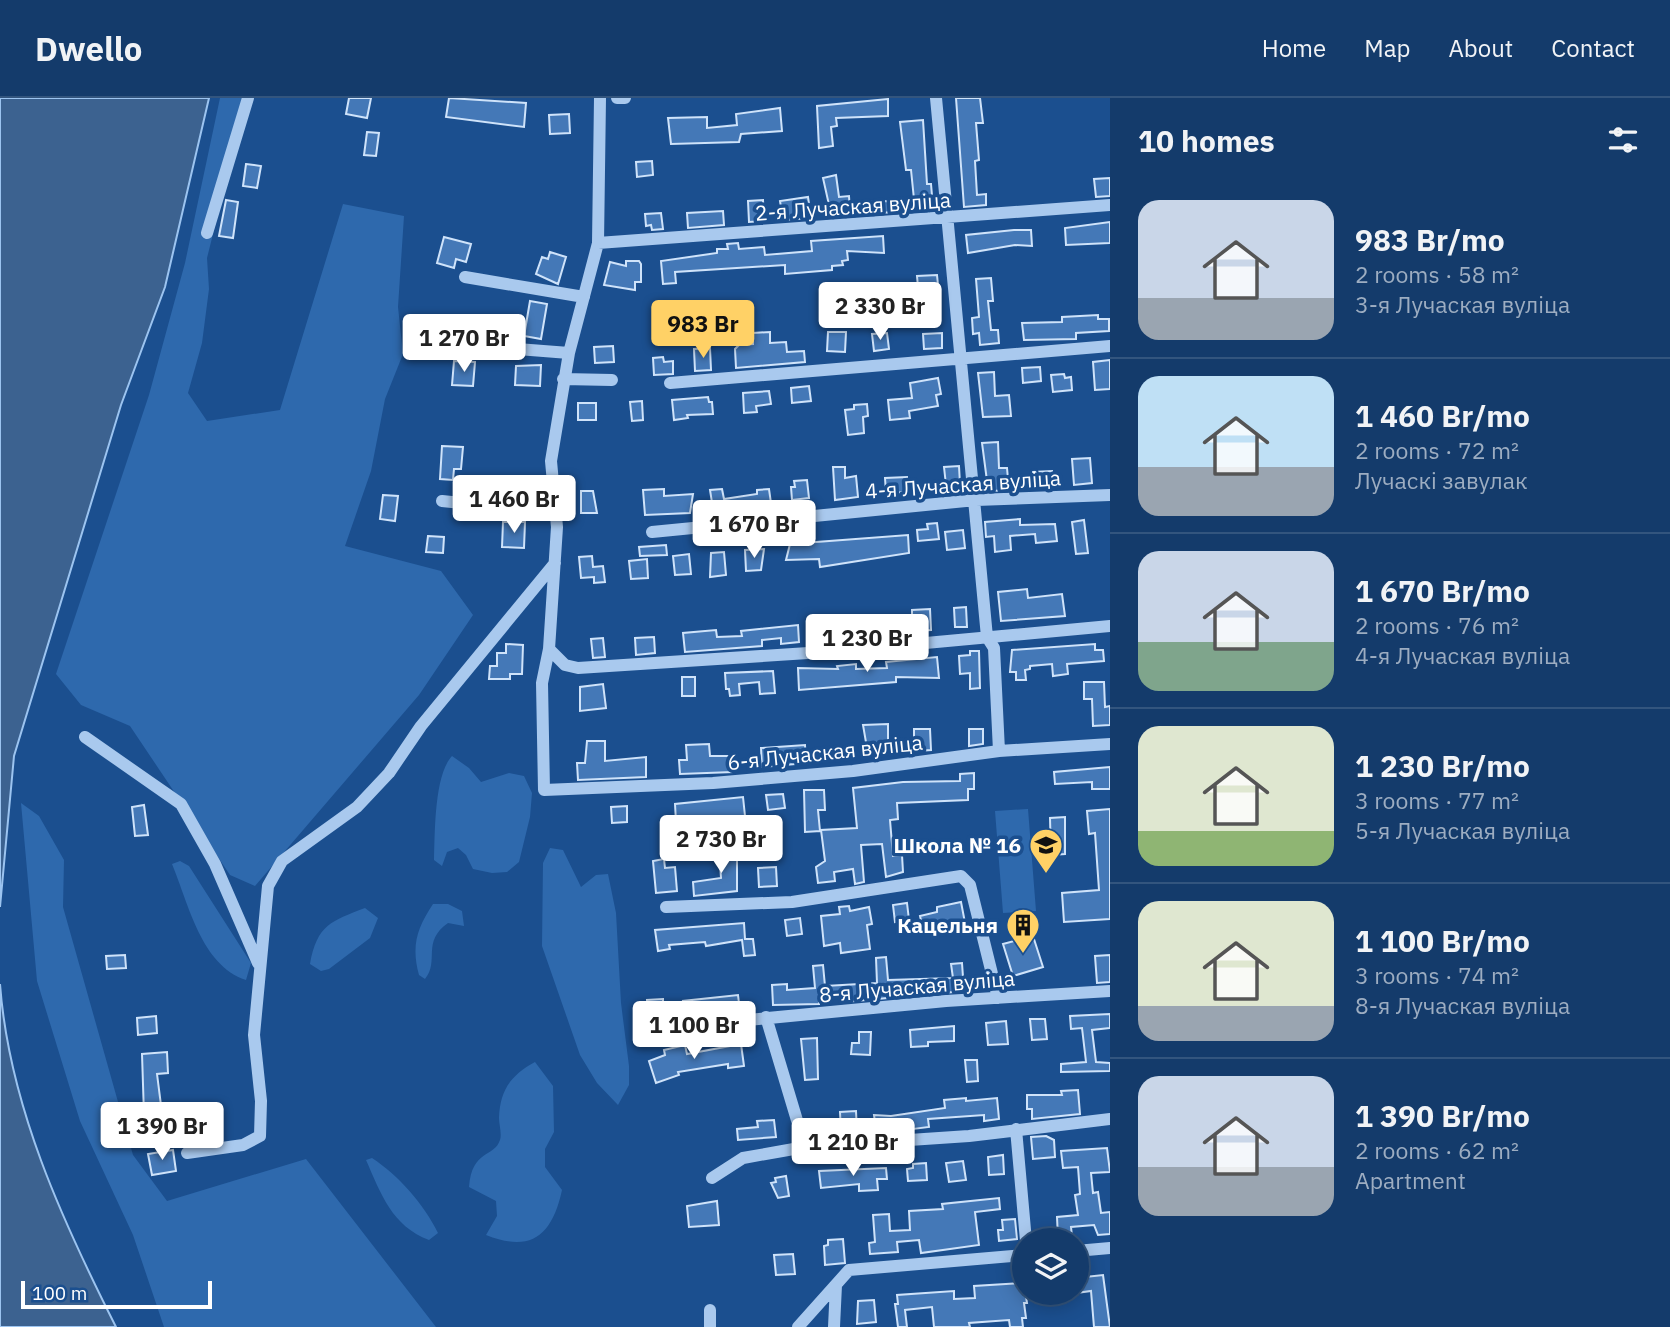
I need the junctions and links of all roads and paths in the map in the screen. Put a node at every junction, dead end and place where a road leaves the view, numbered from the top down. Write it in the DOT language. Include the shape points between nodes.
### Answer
graph roads {
  1 [pos="248,98"];
  2 [pos="600,98"];
  3 [pos="617,98"];
  4 [pos="625,98"];
  5 [pos="936,98"];
  6 [pos="1110,205"];
  7 [pos="948,219"];
  8 [pos="207,233"];
  9 [pos="598,243"];
  10 [pos="465,277"];
  11 [pos="584,297"];
  12 [pos="1110,346"];
  13 [pos="506,348"];
  14 [pos="569,353"];
  15 [pos="960,358"];
  16 [pos="563,379"];
  17 [pos="612,380"];
  18 [pos="670,383"];
  19 [pos="1110,495"];
  20 [pos="976,500"];
  21 [pos="442,501"];
  22 [pos="554,508"];
  23 [pos="652,532"];
  24 [pos="555,562"];
  25 [pos="1110,626"];
  26 [pos="987,637"];
  27 [pos="550,649"];
  28 [pos="85,737"];
  29 [pos="1110,744"];
  30 [pos="999,751"];
  31 [pos="666,907"];
  32 [pos="259,967"];
  33 [pos="1110,991"];
  34 [pos="998,998"];
  35 [pos="766,1017"];
  36 [pos="643,1030"];
  37 [pos="1110,1119"];
  38 [pos="1016,1129"];
  39 [pos="805,1147"];
  40 [pos="187,1153"];
  41 [pos="712,1178"];
  42 [pos="1025,1228"];
  43 [pos="1110,1248"];
  44 [pos="1089,1250"];
  45 [pos="1012,1256"];
  46 [pos="836,1285"];
  47 [pos="710,1310"];
  48 [pos="710,1327"];
  49 [pos="799,1327"];
  50 [pos="834,1327"];
  1 -- 8 [label="street"];
  2 -- 9 [label="street"];
  3 -- 4 [label="street"];
  5 -- 7 [label="street"];
  6 -- 7 [label="street, 2-я Лучаская вуліца"];
  7 -- 9 [label="street, 2-я Лучаская вуліца"];
  7 -- 15 [label="street"];
  9 -- 11 [label="street"];
  10 -- 11 [label="street"];
  11 -- 14 [label="street"];
  12 -- 15 [label="street"];
  13 -- 14 [label="street"];
  14 -- 16 [label="street"];
  15 -- 18 [label="street"];
  15 -- 20 [label="street"];
  16 -- 17 [label="street"];
  16 -- 22 [label="street" via="551,461"];
  19 -- 20 [label="street, 4-я Лучаская вуліца"];
  20 -- 23 [label="street, 4-я Лучаская вуліца"];
  20 -- 26 [label="street"];
  21 -- 22 [label="street"];
  22 -- 24 [label="street"];
  24 -- 27 [label="street"];
  24 -- 32 [label="street" via="421,726 389,773 357,807 282,862 268,886"];
  25 -- 26 [label="street"];
  26 -- 27 [label="street" via="578,668 565,665"];
  26 -- 30 [label="street" via="994,648"];
  27 -- 30 [label="street, 6-я Лучаская вуліца" via="542,683 544,790 839,773"];
  28 -- 32 [label="street" via="181,804 215,864"];
  29 -- 30 [label="street, 6-я Лучаская вуліца"];
  31 -- 34 [label="street" via="792,902 961,876 970,885"];
  32 -- 40 [label="street" via="254,1035 260,1136 243,1145"];
  33 -- 34 [label="street, 8-я Лучаская вуліца"];
  34 -- 35 [label="street, 8-я Лучаская вуліца"];
  35 -- 36 [label="street, 8-я Лучаская вуліца"];
  35 -- 39 [label="street"];
  37 -- 38 [label="street"];
  38 -- 39 [label="street"];
  38 -- 42 [label="street"];
  39 -- 41 [label="street" via="743,1158"];
  43 -- 44 [label="street"];
  45 -- 46 [label="street" via="849,1270"];
  46 -- 49 [label="street"];
  46 -- 50 [label="street"];
  47 -- 48 [label="street"];
}
